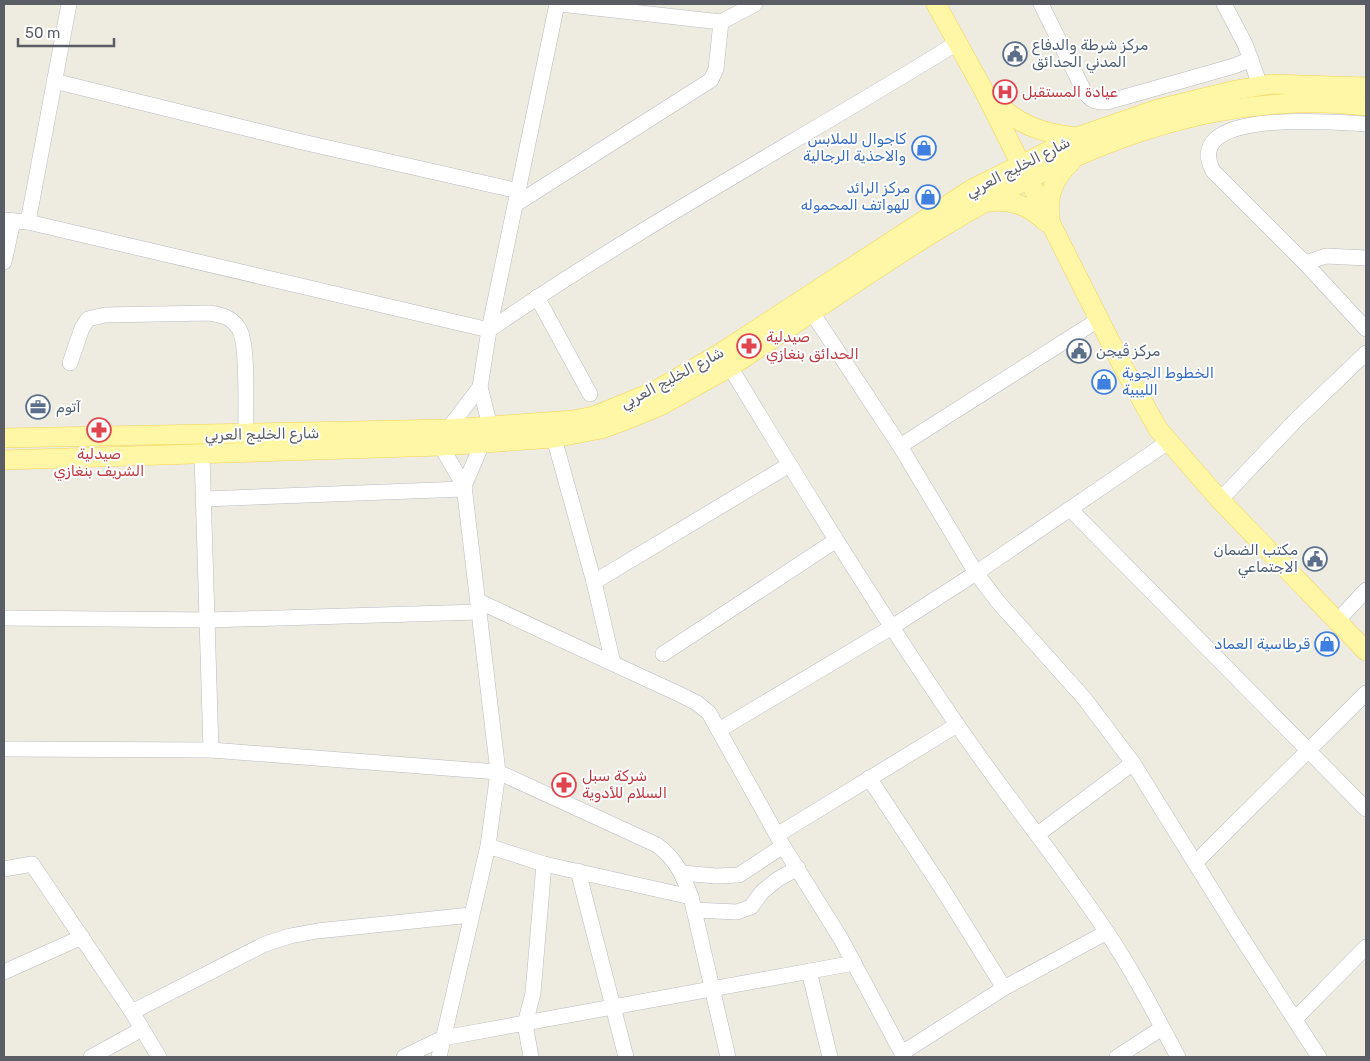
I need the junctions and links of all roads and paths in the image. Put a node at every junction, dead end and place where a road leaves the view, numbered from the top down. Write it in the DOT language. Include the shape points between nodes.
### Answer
graph roads {
  1 [pos="69,4"];
  2 [pos="558,4"];
  3 [pos="755,4"];
  4 [pos="936,4"];
  5 [pos="1041,4"];
  6 [pos="1224,4"];
  7 [pos="721,22"];
  8 [pos="957,43"];
  9 [pos="1250,59"];
  10 [pos="54,81"];
  11 [pos="1260,86"];
  12 [pos="1366,87"];
  13 [pos="984,91"];
  14 [pos="1366,106"];
  15 [pos="1366,124"];
  16 [pos="1077,146"];
  17 [pos="1023,171"];
  18 [pos="517,197"];
  19 [pos="981,202"];
  20 [pos="15,221"];
  21 [pos="1050,226"];
  22 [pos="1366,258"];
  23 [pos="4,262"];
  24 [pos="1305,263"];
  25 [pos="537,297"];
  26 [pos="811,312"];
  27 [pos="1098,320"];
  28 [pos="1366,329"];
  29 [pos="489,330"];
  30 [pos="1366,354"];
  31 [pos="70,363"];
  32 [pos="730,367"];
  33 [pos="480,387"];
  34 [pos="590,394"];
  35 [pos="490,426"];
  36 [pos="246,434"];
  37 [pos="445,437"];
  38 [pos="4,438"];
  39 [pos="554,438"];
  40 [pos="1168,442"];
  41 [pos="482,444"];
  42 [pos="900,446"];
  43 [pos="202,455"];
  44 [pos="4,460"];
  45 [pos="789,465"];
  46 [pos="464,487"];
  47 [pos="205,499"];
  48 [pos="1220,500"];
  49 [pos="1070,509"];
  50 [pos="835,541"];
  51 [pos="976,573"];
  52 [pos="594,582"];
  53 [pos="1366,590"];
  54 [pos="479,607"];
  55 [pos="4,618"];
  56 [pos="208,620"];
  57 [pos="1337,621"];
  58 [pos="892,627"];
  59 [pos="1366,651"];
  60 [pos="663,654"];
  61 [pos="613,663"];
  62 [pos="1366,693"];
  63 [pos="957,725"];
  64 [pos="719,730"];
  65 [pos="4,749"];
  66 [pos="211,750"];
  67 [pos="1308,750"];
  68 [pos="1133,764"];
  69 [pos="498,772"];
  70 [pos="869,778"];
  71 [pos="1366,809"];
  72 [pos="1038,834"];
  73 [pos="780,841"];
  74 [pos="488,846"];
  75 [pos="1195,863"];
  76 [pos="544,864"];
  77 [pos="798,868"];
  78 [pos="4,869"];
  79 [pos="578,872"];
  80 [pos="682,873"];
  81 [pos="692,904"];
  82 [pos="471,915"];
  83 [pos="1107,932"];
  84 [pos="82,937"];
  85 [pos="1366,947"];
  86 [pos="854,963"];
  87 [pos="808,971"];
  88 [pos="4,972"];
  89 [pos="1004,988"];
  90 [pos="710,989"];
  91 [pos="614,1006"];
  92 [pos="132,1012"];
  93 [pos="1295,1019"];
  94 [pos="525,1024"];
  95 [pos="1162,1028"];
  96 [pos="142,1029"];
  97 [pos="443,1038"];
  98 [pos="903,1055"];
  99 [pos="91,1057"];
  100 [pos="159,1057"];
  101 [pos="404,1057"];
  102 [pos="439,1057"];
  103 [pos="531,1057"];
  104 [pos="626,1057"];
  105 [pos="728,1057"];
  106 [pos="830,1057"];
  107 [pos="1117,1057"];
  108 [pos="1178,1057"];
  109 [pos="1319,1057"];
  1 -- 10 [label="street"];
  2 -- 7 [label="street"];
  2 -- 18 [label="street"];
  3 -- 7 [label="street"];
  4 -- 8 [label="main road"];
  5 -- 9 [label="street" via="1088,98 1097,102 1225,69"];
  6 -- 9 [label="street"];
  7 -- 18 [label="street" via="716,69 711,80"];
  8 -- 13 [label="main road"];
  8 -- 25 [label="street"];
  9 -- 11 [label="street"];
  10 -- 18 [label="street"];
  10 -- 20 [label="street"];
  11 -- 12 [label="main road, شارع الخليج العربي"];
  11 -- 16 [label="main road, شارع الخليج العربي" via="1158,109"];
  13 -- 16 [label="main road" via="1024,125"];
  13 -- 17 [label="main road"];
  14 -- 16 [label="main road, شارع الخليج العربي" via="1278,104 1205,115 1124,138"];
  15 -- 24 [label="street" via="1271,123 1219,134 1211,143 1208,157 1213,171"];
  16 -- 17 [label="main road, شارع الخليج العربي"];
  16 -- 21 [label="main road" via="1055,180 1048,206"];
  17 -- 19 [label="main road, شارع الخليج العربي"];
  17 -- 21 [label="main road"];
  17 -- 35 [label="main road, شارع الخليج العربي" via="972,189 719,354 627,404 580,419"];
  18 -- 29 [label="street"];
  19 -- 21 [label="main road" via="1001,200 1018,204 1032,210"];
  19 -- 26 [label="main road, شارع الخليج العربي"];
  20 -- 23 [label="street"];
  20 -- 29 [label="street"];
  21 -- 27 [label="main road"];
  22 -- 24 [label="street" via="1326,256"];
  24 -- 28 [label="street"];
  25 -- 29 [label="street"];
  25 -- 34 [label="street"];
  26 -- 32 [label="main road, شارع الخليج العربي"];
  26 -- 42 [label="street"];
  27 -- 40 [label="main road" via="1146,409"];
  27 -- 42 [label="street"];
  29 -- 33 [label="street"];
  30 -- 48 [label="street" via="1296,420"];
  31 -- 36 [label="street" via="88,319 105,315 224,315 235,324 243,340"];
  32 -- 39 [label="main road, شارع الخليج العربي" via="662,405 631,418 601,429"];
  32 -- 45 [label="street"];
  33 -- 35 [label="street"];
  33 -- 37 [label="street"];
  35 -- 37 [label="main road, شارع الخليج العربي"];
  36 -- 37 [label="main road, شارع الخليج العربي"];
  36 -- 38 [label="main road, شارع الخليج العربي"];
  37 -- 41 [label="main road, شارع الخليج العربي"];
  37 -- 43 [label="main road, شارع الخليج العربي"];
  37 -- 46 [label="street"];
  39 -- 41 [label="main road, شارع الخليج العربي"];
  39 -- 52 [label="street"];
  40 -- 48 [label="main road"];
  40 -- 49 [label="street"];
  41 -- 46 [label="street"];
  42 -- 51 [label="street"];
  43 -- 44 [label="main road, شارع الخليج العربي"];
  43 -- 47 [label="street"];
  45 -- 50 [label="street"];
  45 -- 52 [label="street"];
  46 -- 47 [label="street"];
  46 -- 54 [label="street"];
  47 -- 56 [label="street"];
  48 -- 57 [label="main road"];
  49 -- 51 [label="street"];
  49 -- 67 [label="street"];
  50 -- 58 [label="street"];
  50 -- 60 [label="street"];
  51 -- 58 [label="street"];
  51 -- 68 [label="street" via="1084,698"];
  52 -- 61 [label="street"];
  53 -- 57 [label="street"];
  54 -- 56 [label="street"];
  54 -- 61 [label="street"];
  54 -- 69 [label="street"];
  55 -- 56 [label="street"];
  56 -- 66 [label="street"];
  57 -- 59 [label="main road"];
  58 -- 63 [label="street"];
  58 -- 64 [label="street"];
  61 -- 64 [label="street" via="697,703 709,713"];
  62 -- 67 [label="street"];
  63 -- 70 [label="street"];
  63 -- 72 [label="street"];
  64 -- 73 [label="street"];
  65 -- 66 [label="street"];
  66 -- 69 [label="street"];
  67 -- 71 [label="street"];
  67 -- 75 [label="street"];
  68 -- 72 [label="street"];
  68 -- 75 [label="street"];
  69 -- 74 [label="street"];
  69 -- 80 [label="street" via="657,845 668,852"];
  70 -- 73 [label="street"];
  70 -- 89 [label="street"];
  72 -- 83 [label="street"];
  73 -- 77 [label="street"];
  73 -- 80 [label="street" via="739,875"];
  74 -- 76 [label="street"];
  74 -- 82 [label="street"];
  75 -- 93 [label="street"];
  76 -- 79 [label="street"];
  76 -- 94 [label="street" via="533,993"];
  77 -- 81 [label="street" via="773,883 751,907 737,912"];
  77 -- 86 [label="street"];
  78 -- 84 [label="street" via="32,864"];
  79 -- 81 [label="street"];
  79 -- 91 [label="street"];
  80 -- 81 [label="street"];
  81 -- 90 [label="street"];
  82 -- 92 [label="street" via="290,936 265,944"];
  82 -- 97 [label="street"];
  83 -- 89 [label="street"];
  83 -- 95 [label="street"];
  84 -- 88 [label="street"];
  84 -- 92 [label="street"];
  85 -- 93 [label="street"];
  86 -- 87 [label="street"];
  86 -- 98 [label="street"];
  87 -- 90 [label="street"];
  87 -- 106 [label="street"];
  89 -- 98 [label="street"];
  90 -- 91 [label="street"];
  90 -- 105 [label="street"];
  91 -- 94 [label="street"];
  91 -- 104 [label="street"];
  92 -- 96 [label="street"];
  93 -- 109 [label="street"];
  94 -- 97 [label="street"];
  94 -- 103 [label="street"];
  95 -- 107 [label="street"];
  95 -- 108 [label="street"];
  96 -- 99 [label="street"];
  96 -- 100 [label="street"];
  97 -- 101 [label="street"];
  97 -- 102 [label="street"];
}
